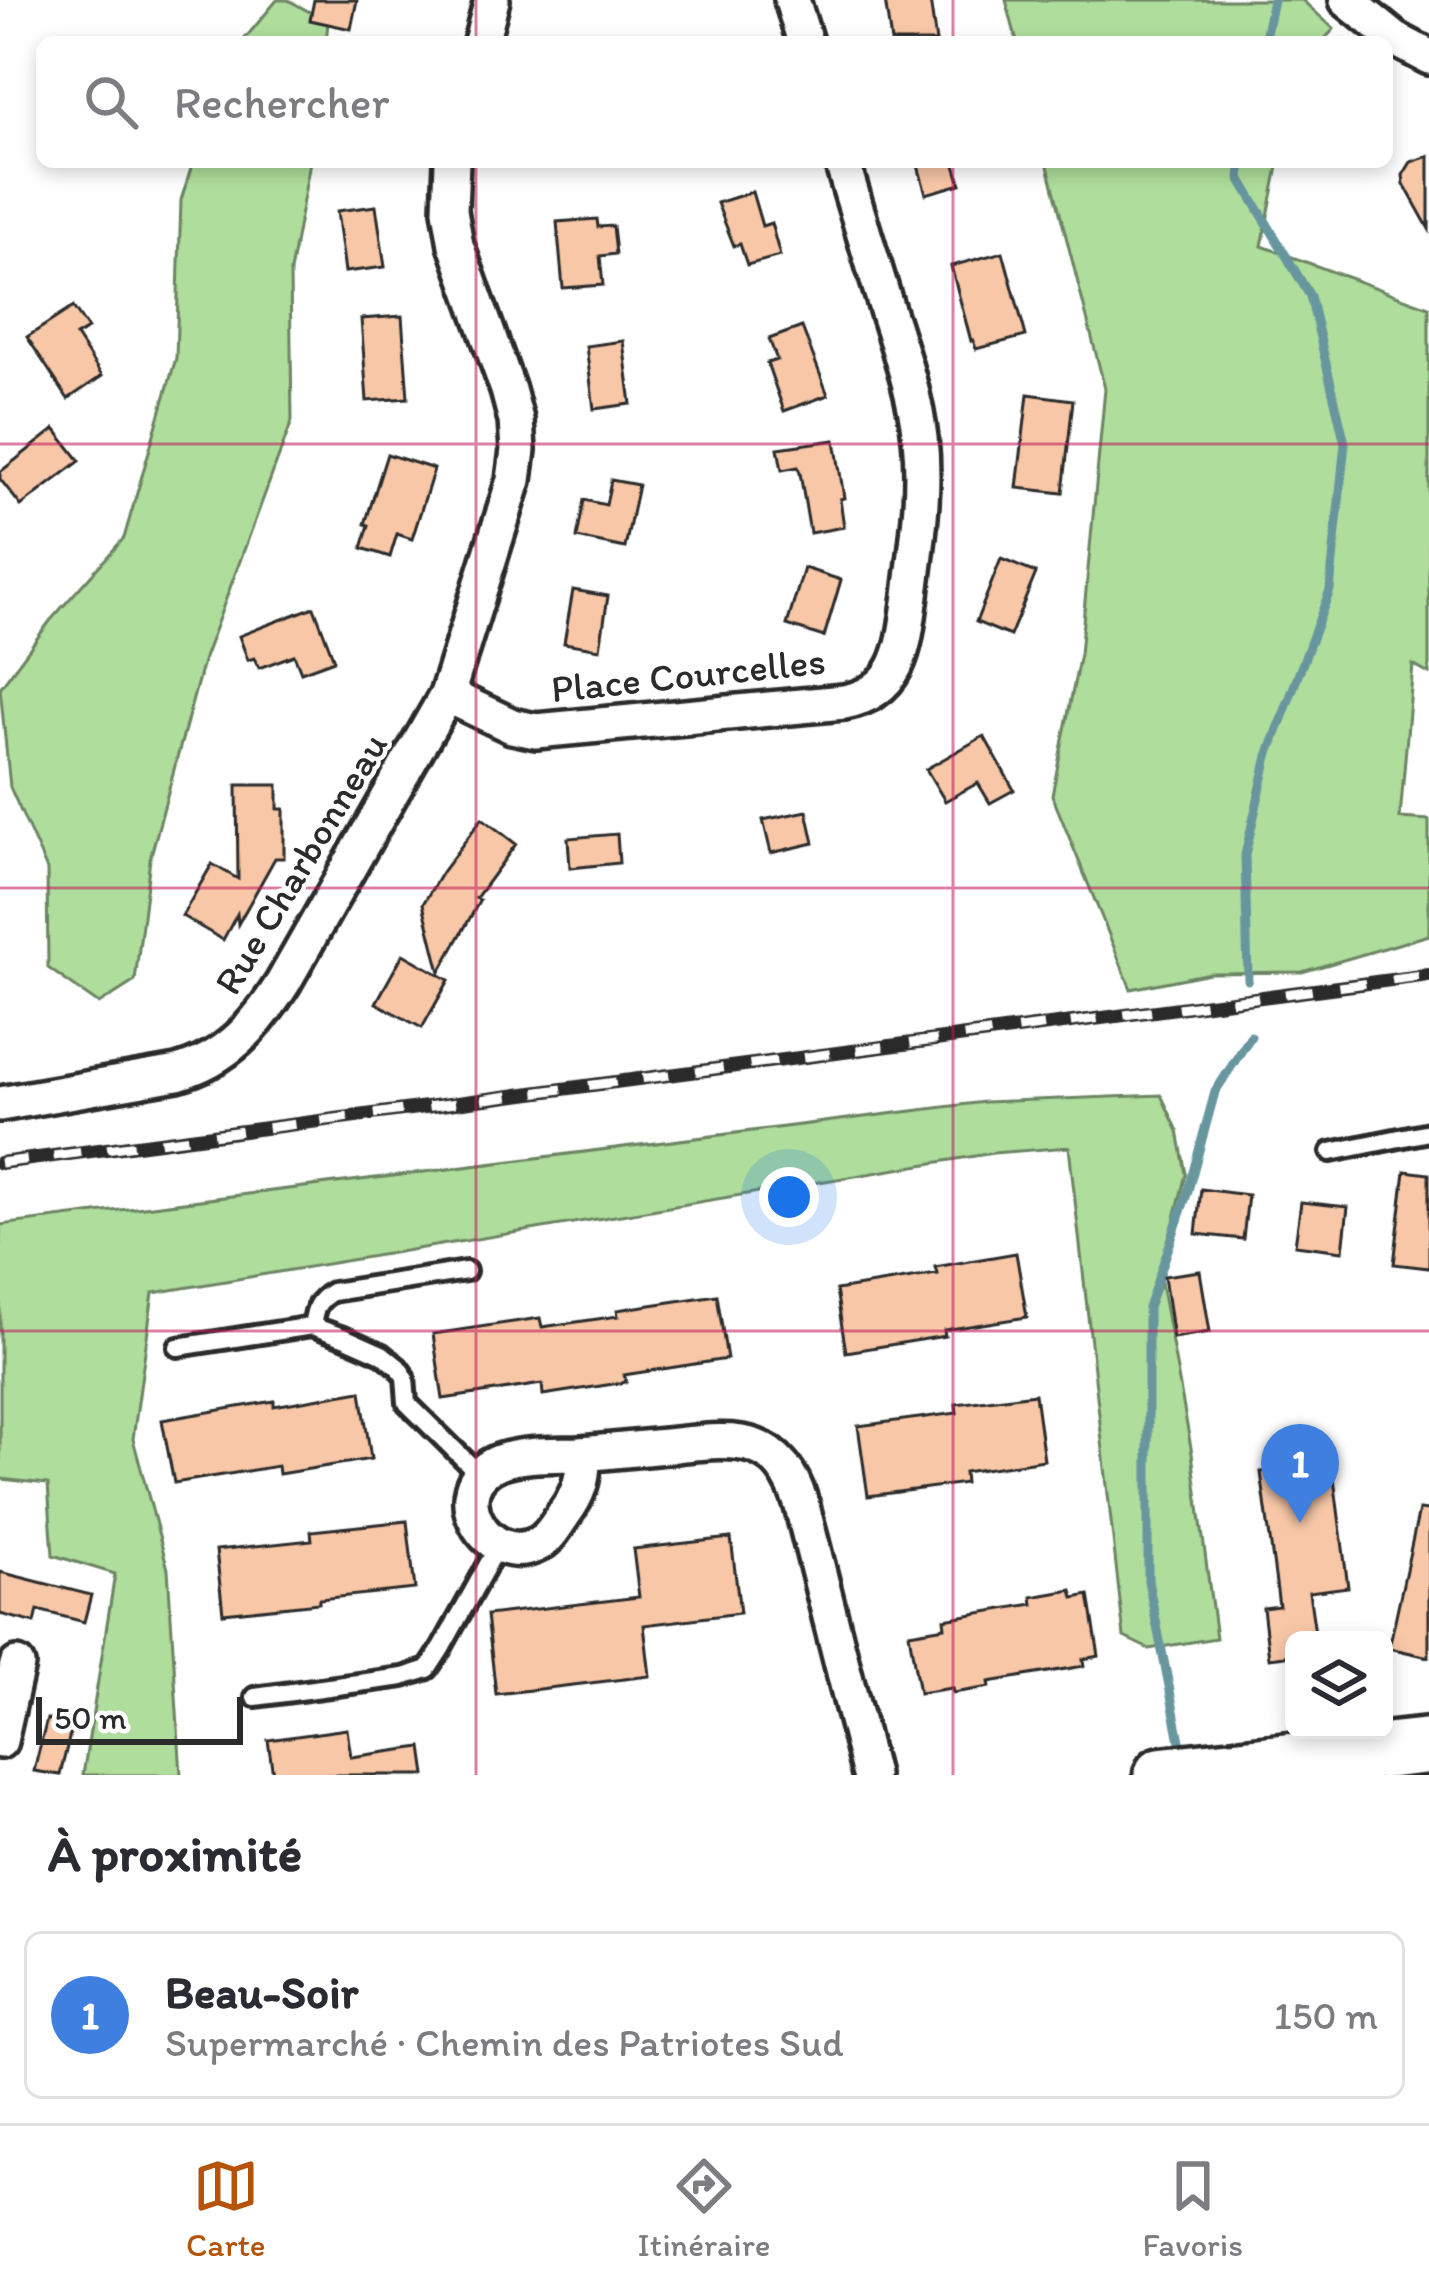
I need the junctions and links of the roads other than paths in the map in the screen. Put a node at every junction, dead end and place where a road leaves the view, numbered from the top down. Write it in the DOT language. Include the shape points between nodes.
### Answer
graph roads {
  1 [pos="492,0"];
  2 [pos="792,0"];
  3 [pos="1347,0"];
  4 [pos="483,36"];
  5 [pos="803,36"];
  6 [pos="1391,36"];
  7 [pos="1393,37"];
  8 [pos="1429,57"];
  9 [pos="452,168"];
  10 [pos="844,168"];
  11 [pos="447,695"];
  12 [pos="0,1104"];
  13 [pos="1429,1132"];
  14 [pos="1331,1152"];
  15 [pos="466,1271"];
  16 [pos="312,1326"];
  17 [pos="178,1347"];
  18 [pos="582,1454"];
  19 [pos="480,1475"];
  20 [pos="499,1544"];
  21 [pos="17,1665"];
  22 [pos="255,1696"];
  23 [pos="0,1741"];
  24 [pos="1429,1746"];
  25 [pos="870,1775"];
  26 [pos="1162,1775"];
  1 -- 4 [label="street"];
  2 -- 5 [label="street"];
  3 -- 6 [label="street"];
  7 -- 8 [label="street"];
  9 -- 11 [label="street" via="456,245 513,405 518,450"];
  10 -- 11 [label="street, Place Courcelles" via="920,437 914,566 902,649 889,677 844,702 536,731"];
  11 -- 12 [label="street, Rue Charbonneau" via="283,983 239,1040 177,1073"];
  13 -- 14 [label="lane"];
  15 -- 16 [label="lane" via="332,1292 315,1308"];
  16 -- 17 [label="lane"];
  16 -- 19 [label="lane" via="398,1366 407,1403"];
  18 -- 19 [label="street" via="504,1460"];
  18 -- 20 [label="street" via="579,1490 547,1537 524,1549"];
  18 -- 25 [label="street" via="739,1441 785,1469 802,1506"];
  19 -- 20 [label="street" via="472,1513"];
  20 -- 22 [label="lane" via="428,1669"];
  21 -- 23 [label="street"];
  24 -- 26 [label="main road"];
}
